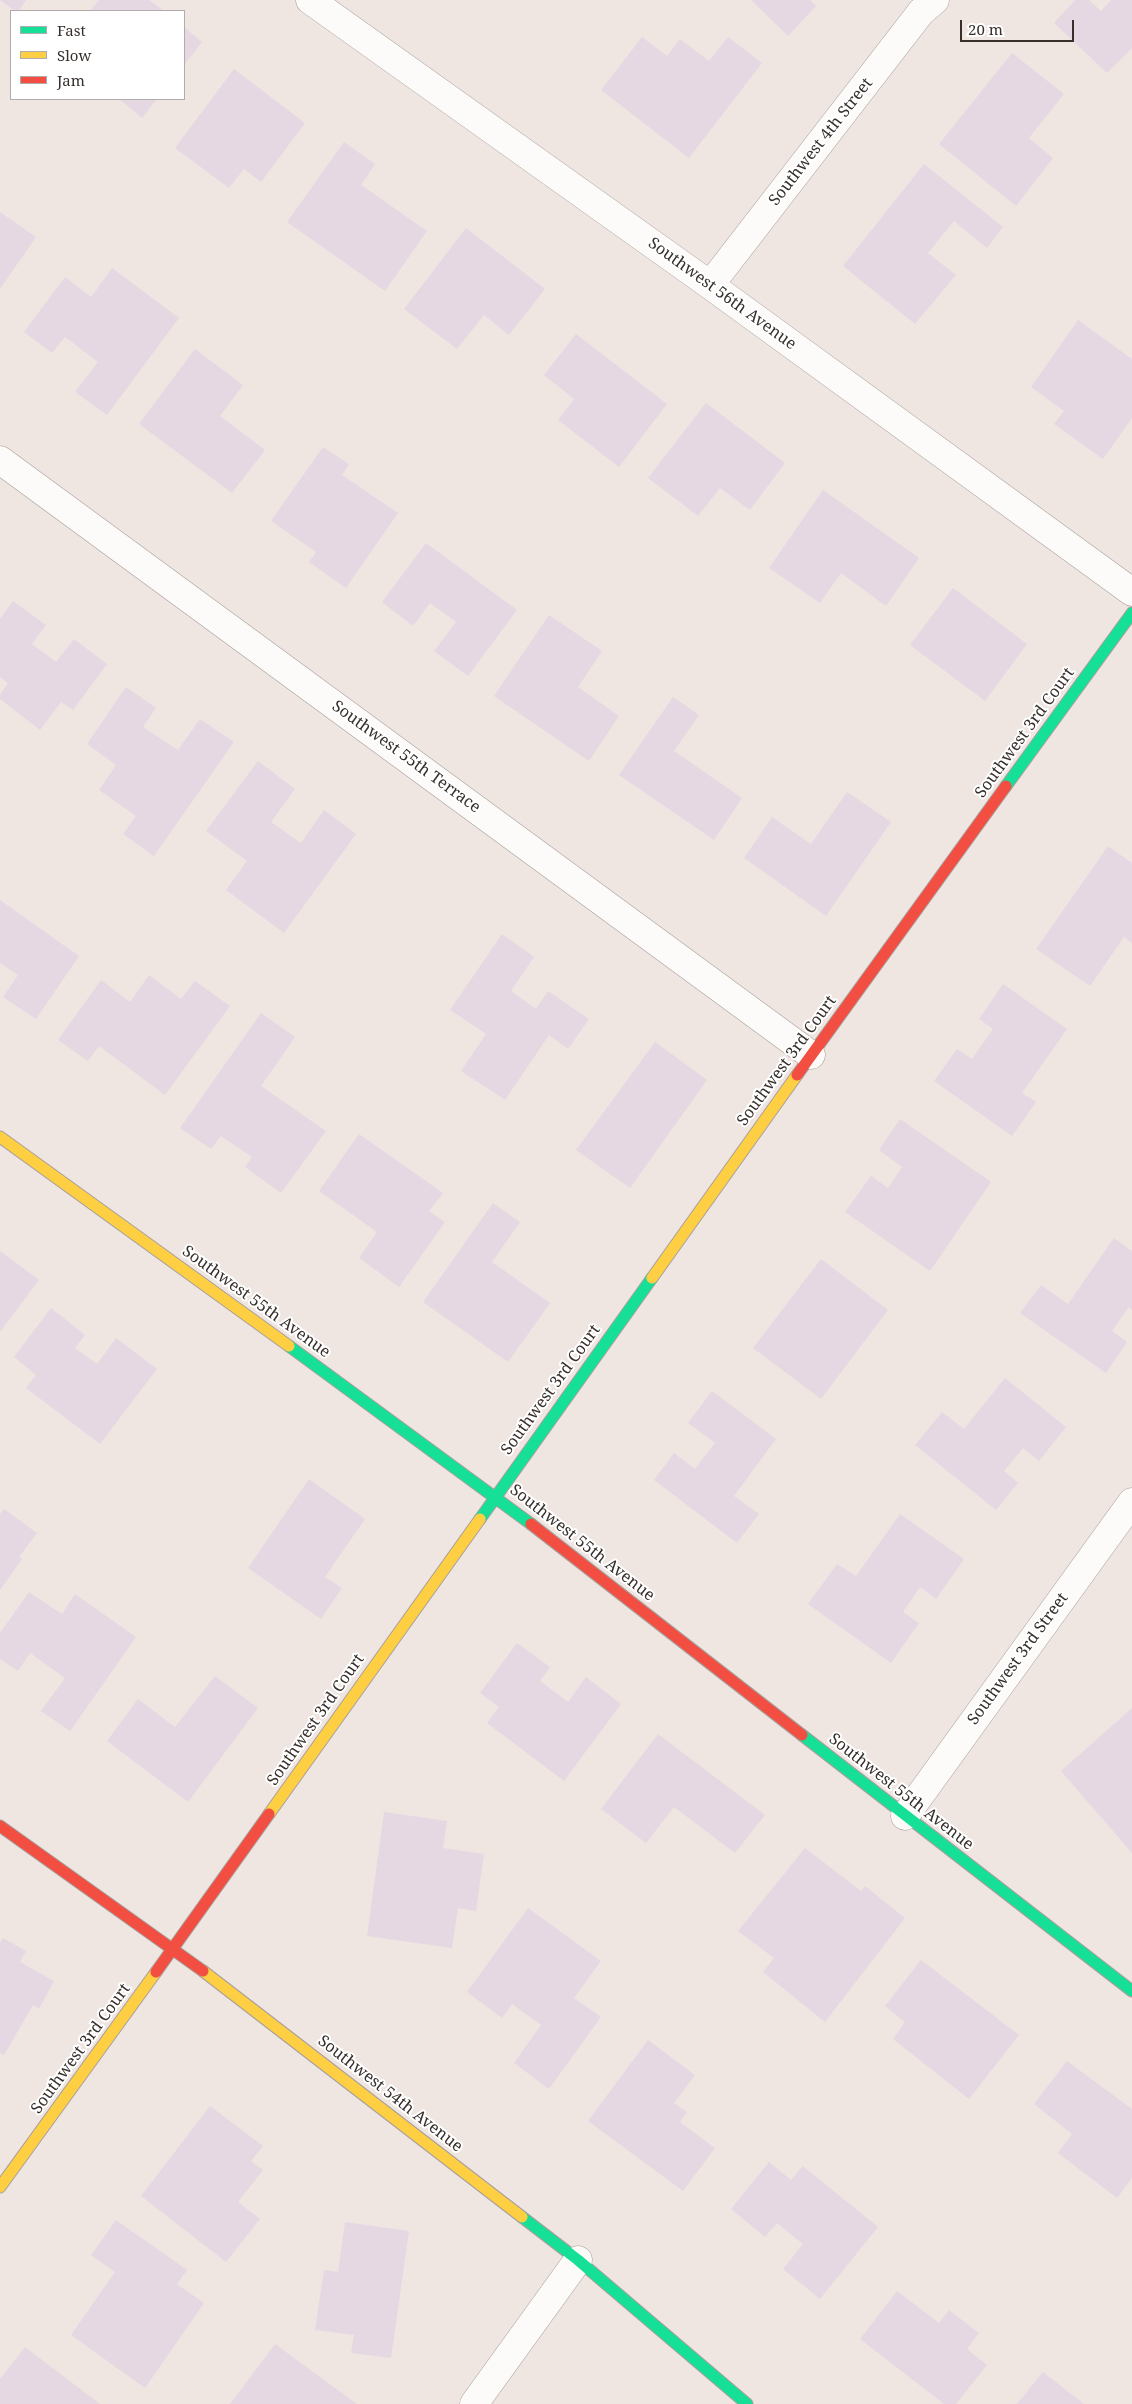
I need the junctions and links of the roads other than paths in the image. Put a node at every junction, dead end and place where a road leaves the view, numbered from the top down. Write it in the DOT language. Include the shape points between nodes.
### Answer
graph roads {
  1 [pos="310,0"];
  2 [pos="934,0"];
  3 [pos="710,285"];
  4 [pos="0,460"];
  5 [pos="1132,592"];
  6 [pos="1132,613"];
  7 [pos="811,1055"];
  8 [pos="0,1137"];
  9 [pos="495,1496"];
  10 [pos="1132,1502"];
  11 [pos="905,1816"];
  12 [pos="0,1826"];
  13 [pos="174,1948"];
  14 [pos="1132,1991"];
  15 [pos="0,2187"];
  16 [pos="578,2260"];
  17 [pos="474,2404"];
  18 [pos="747,2404"];
  1 -- 3 [label="street, Southwest 56th Avenue"];
  2 -- 3 [label="street, Southwest 4th Street" via="915,20"];
  3 -- 5 [label="street, Southwest 56th Avenue"];
  4 -- 7 [label="street, Southwest 55th Terrace"];
  6 -- 7 [label="street, Southwest 3rd Court"];
  7 -- 9 [label="street, Southwest 3rd Court"];
  8 -- 9 [label="street, Southwest 55th Avenue"];
  9 -- 11 [label="street, Southwest 55th Avenue"];
  9 -- 13 [label="street, Southwest 3rd Court"];
  10 -- 11 [label="street, Southwest 3rd Street"];
  11 -- 14 [label="street, Southwest 55th Avenue"];
  12 -- 13 [label="street, Southwest 54th Avenue"];
  13 -- 15 [label="street, Southwest 3rd Court"];
  13 -- 16 [label="street, Southwest 54th Avenue"];
  16 -- 17 [label="street"];
  16 -- 18 [label="street, Southwest 54th Avenue"];
}
